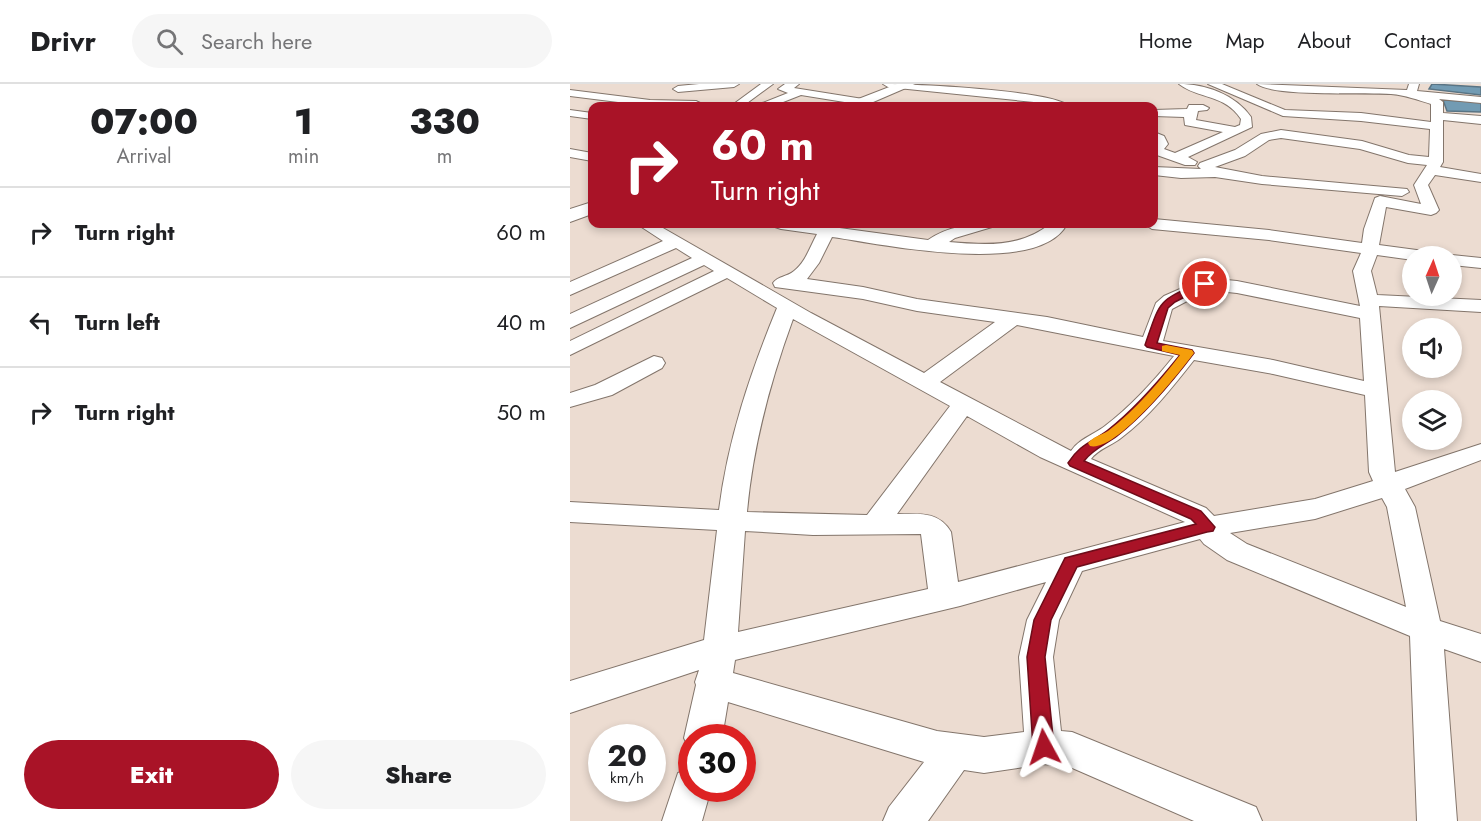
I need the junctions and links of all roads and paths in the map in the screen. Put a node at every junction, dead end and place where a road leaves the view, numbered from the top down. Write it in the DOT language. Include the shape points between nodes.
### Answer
graph roads {
  1 [pos="734,84"];
  2 [pos="768,84"];
  3 [pos="822,84"];
  4 [pos="975,84"];
  5 [pos="1184,84"];
  6 [pos="1213,84"];
  7 [pos="1262,84"];
  8 [pos="1022,86"];
  9 [pos="1308,86"];
  10 [pos="796,88"];
  11 [pos="678,89"];
  12 [pos="898,90"];
  13 [pos="1410,90"];
  14 [pos="964,92"];
  15 [pos="827,96"];
  16 [pos="572,97"];
  17 [pos="780,100"];
  18 [pos="1481,100"];
  19 [pos="588,102"];
  20 [pos="637,102"];
  21 [pos="700,102"];
  22 [pos="742,102"];
  23 [pos="775,102"];
  24 [pos="790,102"];
  25 [pos="812,102"];
  26 [pos="850,102"];
  27 [pos="864,102"];
  28 [pos="1010,102"];
  29 [pos="1053,102"];
  30 [pos="1269,106"];
  31 [pos="1241,109"];
  32 [pos="1192,111"];
  33 [pos="570,113"];
  34 [pos="1158,113"];
  35 [pos="1283,113"];
  36 [pos="588,115"];
  37 [pos="1481,120"];
  38 [pos="1436,121"];
  39 [pos="1233,131"];
  40 [pos="1281,134"];
  41 [pos="1394,143"];
  42 [pos="1158,151"];
  43 [pos="570,153"];
  44 [pos="588,156"];
  45 [pos="1176,158"];
  46 [pos="1434,166"];
  47 [pos="1210,170"];
  48 [pos="1158,171"];
  49 [pos="1481,178"];
  50 [pos="1381,190"];
  51 [pos="1158,225"];
  52 [pos="652,228"];
  53 [pos="825,228"];
  54 [pos="971,228"];
  55 [pos="1054,228"];
  56 [pos="676,242"];
  57 [pos="930,246"];
  58 [pos="1370,251"];
  59 [pos="1402,254"];
  60 [pos="705,258"];
  61 [pos="1462,262"];
  62 [pos="1479,265"];
  63 [pos="727,271"];
  64 [pos="570,289"];
  65 [pos="788,294"];
  66 [pos="1481,306"];
  67 [pos="1369,307"];
  68 [pos="1013,318"];
  69 [pos="570,322"];
  70 [pos="1151,345"];
  71 [pos="570,348"];
  72 [pos="1188,353"];
  73 [pos="654,363"];
  74 [pos="925,383"];
  75 [pos="1376,391"];
  76 [pos="570,400"];
  77 [pos="963,405"];
  78 [pos="1481,452"];
  79 [pos="1075,463"];
  80 [pos="1387,484"];
  81 [pos="570,512"];
  82 [pos="730,521"];
  83 [pos="875,524"];
  84 [pos="1207,527"];
  85 [pos="1071,562"];
  86 [pos="944,597"];
  87 [pos="1426,629"];
  88 [pos="1481,648"];
  89 [pos="716,667"];
  90 [pos="570,697"];
  91 [pos="706,724"];
  92 [pos="1044,747"];
  93 [pos="956,750"];
  94 [pos="687,802"];
  95 [pos="681,821"];
  96 [pos="903,821"];
  97 [pos="1242,821"];
  98 [pos="1437,821"];
  1 -- 11 [label="street"];
  1 -- 21 [label="street"];
  2 -- 22 [label="street"];
  3 -- 10 [label="street"];
  4 -- 14 [label="street"];
  5 -- 31 [label="street"];
  6 -- 30 [label="street"];
  7 -- 9 [label="street"];
  8 -- 28 [label="street"];
  9 -- 13 [label="street"];
  10 -- 15 [label="street"];
  10 -- 17 [label="street"];
  12 -- 14 [label="street"];
  12 -- 27 [label="main road"];
  13 -- 18 [label="street"];
  13 -- 38 [label="street" via="1437,102"];
  13 -- 41 [label="street"];
  14 -- 28 [label="street"];
  15 -- 25 [label="street"];
  15 -- 26 [label="street"];
  16 -- 19 [label="street"];
  16 -- 20 [label="street"];
  17 -- 23 [label="street"];
  17 -- 24 [label="street"];
  28 -- 29 [label="street"];
  30 -- 31 [label="street"];
  30 -- 35 [label="street"];
  31 -- 32 [label="street" via="1193,107"];
  31 -- 39 [label="street" via="1247,119 1246,127"];
  32 -- 34 [label="street"];
  32 -- 39 [label="street" via="1189,122"];
  33 -- 36 [label="street"];
  35 -- 40 [label="street"];
  35 -- 41 [label="street" via="1361,117"];
  37 -- 38 [label="street"];
  38 -- 41 [label="street"];
  38 -- 46 [label="street"];
  39 -- 40 [label="street"];
  39 -- 45 [label="street"];
  40 -- 41 [label="street" via="1362,146"];
  40 -- 47 [label="street" via="1265,137"];
  41 -- 46 [label="street"];
  42 -- 45 [label="street"];
  43 -- 44 [label="street"];
  45 -- 47 [label="street"];
  46 -- 49 [label="street"];
  46 -- 50 [label="street" via="1421,185 1431,210"];
  47 -- 48 [label="street" via="1181,174"];
  47 -- 50 [label="street" via="1262,180"];
  50 -- 58 [label="street"];
  51 -- 58 [label="street" via="1269,235"];
  52 -- 56 [label="street"];
  53 -- 57 [label="street"];
  53 -- 65 [label="street" via="812,264"];
  54 -- 57 [label="street" via="949,234"];
  55 -- 57 [label="street" via="1020,247 985,250"];
  56 -- 60 [label="street"];
  56 -- 64 [label="street"];
  58 -- 59 [label="street"];
  58 -- 67 [label="street" via="1362,271"];
  60 -- 63 [label="street"];
  60 -- 69 [label="street"];
  61 -- 62 [label="street"];
  63 -- 65 [label="street" via="758,288"];
  63 -- 71 [label="street"];
  65 -- 68 [label="street" via="863,293"];
  65 -- 74 [label="street"];
  65 -- 82 [label="street" via="742,448"];
  66 -- 67 [label="street"];
  67 -- 70 [label="street" via="1205,284 1163,307"];
  67 -- 75 [label="street"];
  68 -- 70 [label="street"];
  68 -- 74 [label="street"];
  70 -- 72 [label="street"];
  72 -- 75 [label="street" via="1273,367"];
  72 -- 79 [label="street" via="1132,415 1085,449"];
  73 -- 76 [label="street" via="610,388"];
  74 -- 77 [label="street"];
  75 -- 80 [label="street" via="1381,464"];
  77 -- 79 [label="street"];
  77 -- 83 [label="street"];
  78 -- 80 [label="street"];
  79 -- 84 [label="street" via="1196,515"];
  80 -- 84 [label="street" via="1317,509"];
  80 -- 87 [label="street" via="1401,507"];
  81 -- 82 [label="street"];
  82 -- 83 [label="street"];
  82 -- 89 [label="street"];
  83 -- 86 [label="street" via="933,527 938,537"];
  84 -- 85 [label="street"];
  84 -- 87 [label="street" via="1225,546 1237,552"];
  85 -- 86 [label="street"];
  85 -- 92 [label="street" via="1043,620 1036,657"];
  86 -- 89 [label="street"];
  87 -- 88 [label="street"];
  87 -- 98 [label="street"];
  89 -- 90 [label="street" via="624,676"];
  89 -- 91 [label="street"];
  89 -- 93 [label="street" via="936,748"];
  92 -- 93 [label="street" via="984,755"];
  92 -- 97 [label="street" via="1071,750"];
  93 -- 96 [label="street"];
  94 -- 95 [label="street"];
}
